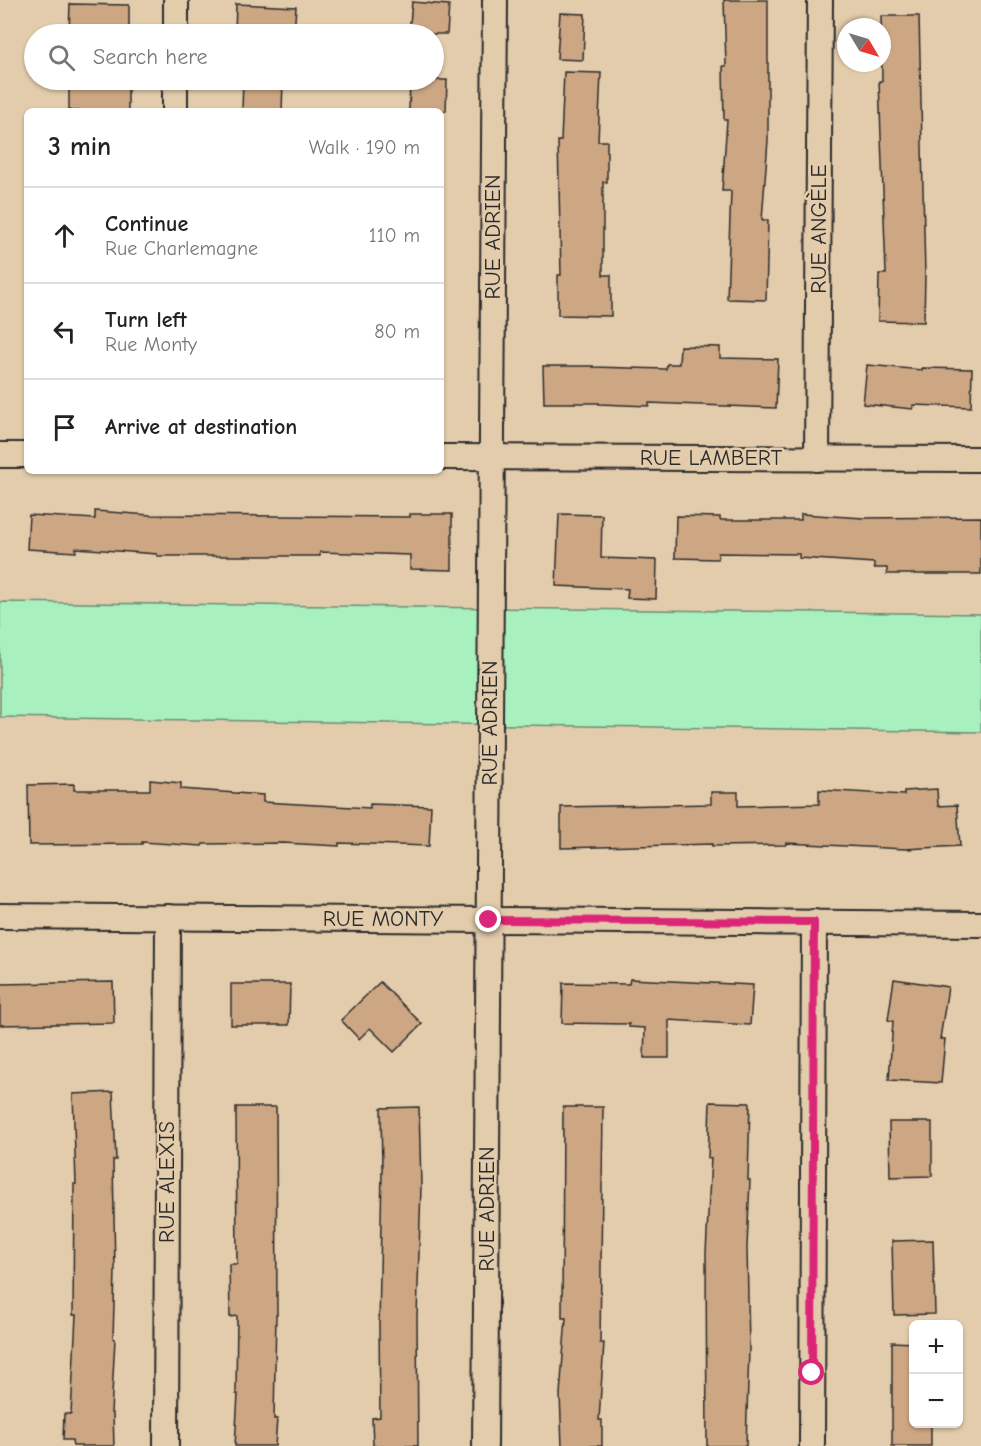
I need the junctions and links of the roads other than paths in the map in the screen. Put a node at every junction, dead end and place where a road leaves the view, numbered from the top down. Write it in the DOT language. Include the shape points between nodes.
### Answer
graph roads {
  1 [pos="176,0"];
  2 [pos="495,0"];
  3 [pos="820,0"];
  4 [pos="176,24"];
  5 [pos="176,90"];
  6 [pos="175,108"];
  7 [pos="0,455"];
  8 [pos="24,455"];
  9 [pos="444,457"];
  10 [pos="492,457"];
  11 [pos="818,459"];
  12 [pos="981,459"];
  13 [pos="0,916"];
  14 [pos="168,917"];
  15 [pos="489,920"];
  16 [pos="814,922"];
  17 [pos="981,924"];
  18 [pos="166,1446"];
  19 [pos="485,1446"];
  20 [pos="812,1446"];
  1 -- 4 [label="street"];
  2 -- 10 [label="street, RUE ADRIEN"];
  3 -- 11 [label="street, RUE ANGÈLE"];
  5 -- 6 [label="street"];
  7 -- 8 [label="street"];
  9 -- 10 [label="street, RUE LAMBERT"];
  10 -- 11 [label="street, RUE LAMBERT"];
  10 -- 15 [label="street, RUE ADRIEN"];
  11 -- 12 [label="street, RUE LAMBERT"];
  13 -- 14 [label="street, RUE MONTY"];
  14 -- 15 [label="street, RUE MONTY"];
  14 -- 18 [label="street, RUE ALEXIS"];
  15 -- 16 [label="street, RUE MONTY"];
  15 -- 19 [label="street, RUE ADRIEN"];
  16 -- 17 [label="street, RUE MONTY"];
  16 -- 20 [label="street"];
}
